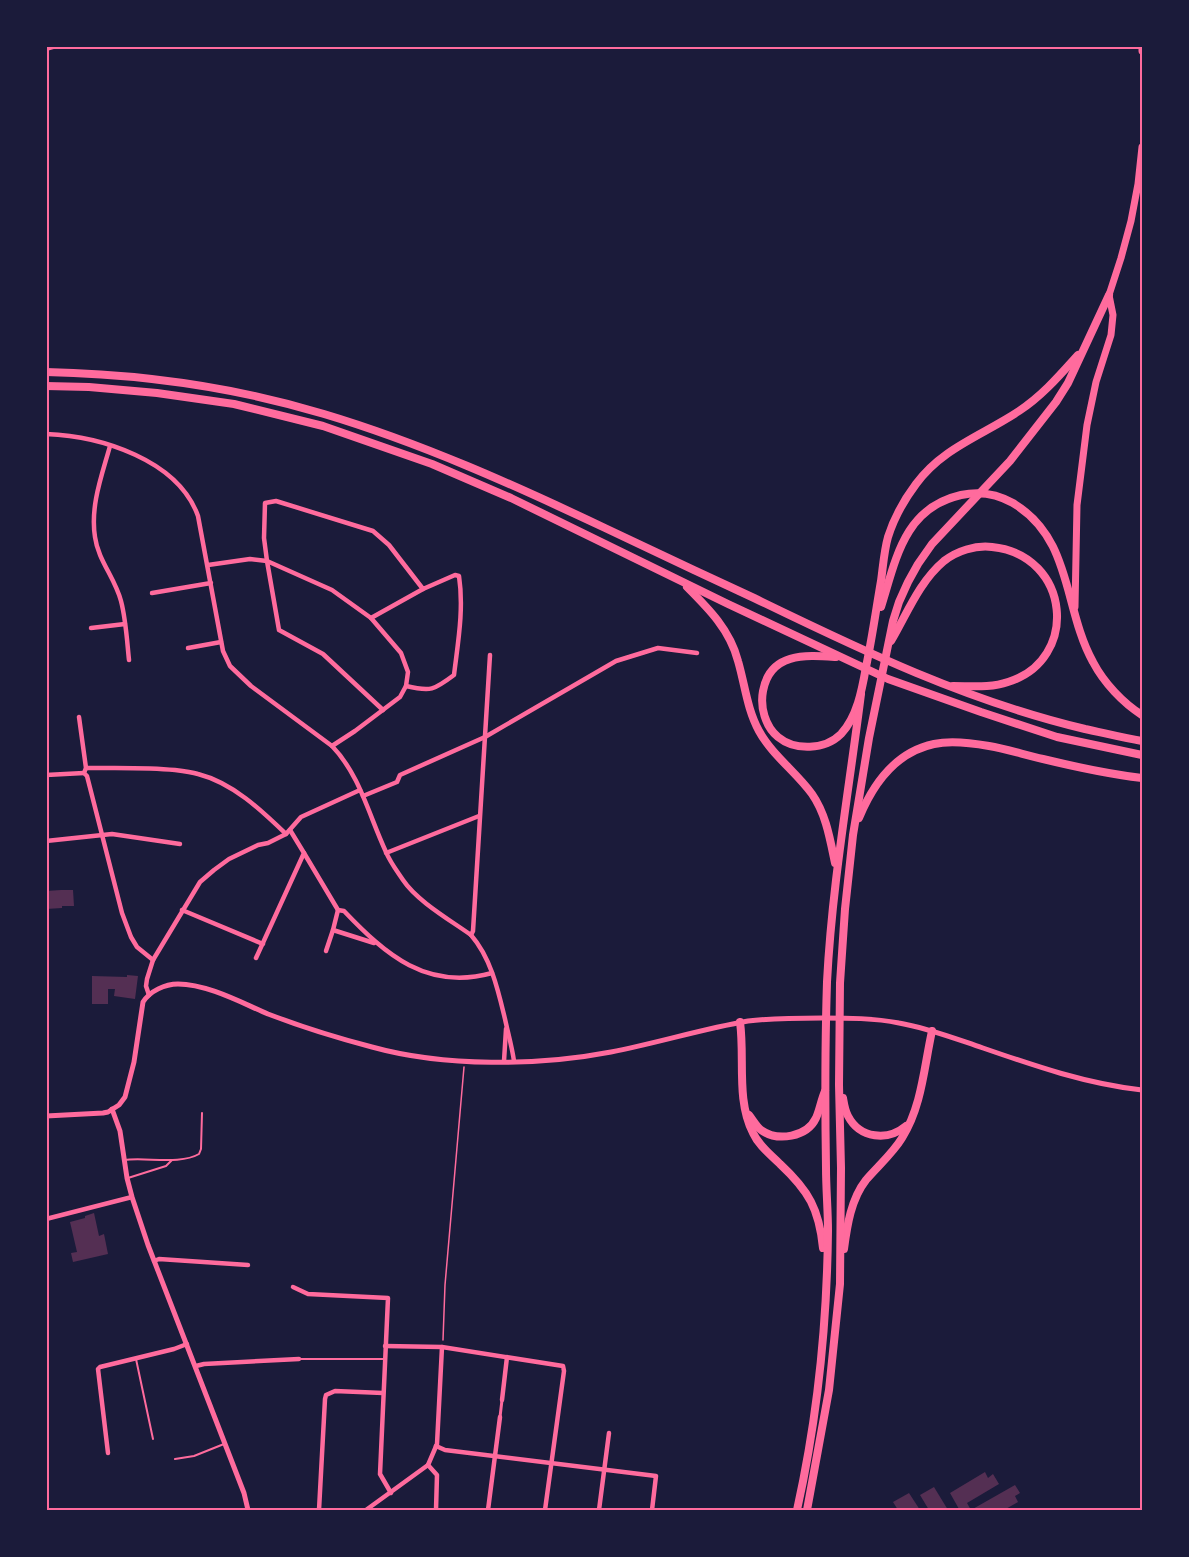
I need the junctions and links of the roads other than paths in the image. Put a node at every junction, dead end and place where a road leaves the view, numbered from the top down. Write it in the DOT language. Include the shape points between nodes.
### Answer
graph roads {
  1 [pos="53,46"];
  2 [pos="1142,46"];
  3 [pos="46,48"];
  4 [pos="1143,51"];
  5 [pos="1143,147"];
  6 [pos="1109,295"];
  7 [pos="1083,350"];
  8 [pos="46,372"];
  9 [pos="46,386"];
  10 [pos="46,434"];
  11 [pos="110,446"];
  12 [pos="267,561"];
  13 [pos="208,565"];
  14 [pos="681,581"];
  15 [pos="211,583"];
  16 [pos="423,590"];
  17 [pos="152,593"];
  18 [pos="1075,613"];
  19 [pos="371,618"];
  20 [pos="125,624"];
  21 [pos="91,628"];
  22 [pos="873,631"];
  23 [pos="221,642"];
  24 [pos="888,646"];
  25 [pos="188,648"];
  26 [pos="697,653"];
  27 [pos="490,655"];
  28 [pos="844,658"];
  29 [pos="129,660"];
  30 [pos="406,686"];
  31 [pos="946,686"];
  32 [pos="861,694"];
  33 [pos="382,710"];
  34 [pos="1143,716"];
  35 [pos="79,717"];
  36 [pos="485,737"];
  37 [pos="1143,741"];
  38 [pos="332,746"];
  39 [pos="1143,755"];
  40 [pos="85,770"];
  41 [pos="46,775"];
  42 [pos="1143,778"];
  43 [pos="360,790"];
  44 [pos="363,796"];
  45 [pos="479,816"];
  46 [pos="288,832"];
  47 [pos="853,835"];
  48 [pos="102,836"];
  49 [pos="46,841"];
  50 [pos="180,844"];
  51 [pos="304,853"];
  52 [pos="386,853"];
  53 [pos="836,870"];
  54 [pos="182,910"];
  55 [pos="338,910"];
  56 [pos="333,930"];
  57 [pos="471,935"];
  58 [pos="263,944"];
  59 [pos="377,944"];
  60 [pos="326,951"];
  61 [pos="256,958"];
  62 [pos="153,960"];
  63 [pos="492,973"];
  64 [pos="149,995"];
  65 [pos="740,1022"];
  66 [pos="506,1023"];
  67 [pos="932,1031"];
  68 [pos="504,1061"];
  69 [pos="514,1061"];
  70 [pos="839,1085"];
  71 [pos="826,1089"];
  72 [pos="1143,1090"];
  73 [pos="112,1109"];
  74 [pos="746,1111"];
  75 [pos="202,1113"];
  76 [pos="46,1116"];
  77 [pos="911,1120"];
  78 [pos="124,1160"];
  79 [pos="172,1160"];
  80 [pos="127,1178"];
  81 [pos="132,1197"];
  82 [pos="46,1219"];
  83 [pos="154,1261"];
  84 [pos="248,1264"];
  85 [pos="840,1284"];
  86 [pos="826,1286"];
  87 [pos="293,1287"];
  88 [pos="187,1344"];
  89 [pos="386,1346"];
  90 [pos="442,1347"];
  91 [pos="507,1357"];
  92 [pos="136,1358"];
  93 [pos="299,1359"];
  94 [pos="385,1359"];
  95 [pos="196,1366"];
  96 [pos="383,1393"];
  97 [pos="502,1400"];
  98 [pos="500,1417"];
  99 [pos="609,1433"];
  100 [pos="153,1439"];
  101 [pos="225,1444"];
  102 [pos="436,1446"];
  103 [pos="108,1454"];
  104 [pos="495,1456"];
  105 [pos="175,1459"];
  106 [pos="552,1464"];
  107 [pos="428,1465"];
  108 [pos="605,1469"];
  109 [pos="391,1493"];
  110 [pos="249,1510"];
  111 [pos="319,1510"];
  112 [pos="366,1510"];
  113 [pos="436,1510"];
  114 [pos="488,1510"];
  115 [pos="545,1510"];
  116 [pos="599,1510"];
  117 [pos="652,1510"];
  118 [pos="797,1510"];
  119 [pos="807,1510"];
  1 -- 3 [label="main road"];
  2 -- 4 [label="main road"];
  5 -- 6 [label="main road" via="1131,221"];
  6 -- 7 [label="highway"];
  6 -- 18 [label="main road" via="1112,326 1087,425 1077,505"];
  7 -- 22 [label="highway" via="1039,396 950,451 924,473 899,509 888,538"];
  7 -- 24 [label="highway" via="1056,402 1010,461 918,564 899,602"];
  8 -- 31 [label="highway" via="157,380 237,392 394,437 522,489"];
  9 -- 14 [label="highway" via="157,393 234,404 324,426 432,464"];
  10 -- 11 [label="street" via="82,437"];
  11 -- 13 [label="street" via="158,467 181,487 198,516"];
  11 -- 20 [label="street" via="97,494 94,530 100,556 121,600"];
  12 -- 13 [label="street" via="250,559"];
  12 -- 16 [label="street" via="265,502 276,501 373,531 389,545"];
  12 -- 19 [label="street" via="332,590"];
  12 -- 33 [label="street" via="279,630 323,654"];
  13 -- 15 [label="street"];
  14 -- 28 [label="highway"];
  14 -- 53 [label="highway" via="711,610 731,641 753,718 768,744 812,794 821,810"];
  15 -- 17 [label="street"];
  15 -- 23 [label="street"];
  16 -- 19 [label="street"];
  16 -- 30 [label="street" via="459,576 462,593 454,675 435,688"];
  18 -- 22 [label="highway" via="1055,549 1035,518 1007,499 975,493 939,502 914,523 904,539"];
  18 -- 34 [label="highway" via="1093,662 1120,697"];
  19 -- 30 [label="street" via="401,653 408,672"];
  20 -- 21 [label="street"];
  20 -- 29 [label="street"];
  22 -- 32 [label="highway"];
  23 -- 25 [label="street"];
  23 -- 38 [label="street" via="236,673"];
  24 -- 31 [label="highway" via="918,593 946,560 972,548 993,547 1027,558 1047,578 1056,603 1055,631 1045,656 1035,667 1009,682"];
  24 -- 47 [label="highway"];
  26 -- 36 [label="street" via="658,648 616,661"];
  27 -- 36 [label="street"];
  28 -- 32 [label="highway" via="804,655 776,667 762,695 770,728 794,745 827,743 848,725"];
  28 -- 39 [label="highway" via="888,679 1057,737"];
  30 -- 33 [label="street" via="400,697"];
  31 -- 37 [label="highway" via="1017,711"];
  32 -- 53 [label="highway"];
  33 -- 38 [label="street"];
  35 -- 40 [label="street"];
  36 -- 44 [label="street"];
  36 -- 45 [label="street"];
  38 -- 43 [label="street" via="349,767"];
  40 -- 41 [label="street"];
  40 -- 46 [label="street" via="152,768 197,773 237,792"];
  40 -- 48 [label="street"];
  42 -- 47 [label="highway" via="991,746 934,744 916,750 888,769 862,811"];
  43 -- 44 [label="street"];
  43 -- 46 [label="street" via="301,817"];
  44 -- 52 [label="street"];
  45 -- 52 [label="street"];
  45 -- 57 [label="street"];
  46 -- 51 [label="street"];
  46 -- 54 [label="street" via="214,870 200,882"];
  47 -- 70 [label="highway" via="840,983"];
  48 -- 49 [label="street"];
  48 -- 50 [label="street" via="112,834"];
  48 -- 62 [label="street" via="131,937"];
  51 -- 55 [label="street"];
  51 -- 58 [label="street"];
  52 -- 57 [label="street" via="415,894"];
  53 -- 71 [label="highway" via="827,982"];
  54 -- 58 [label="street"];
  54 -- 62 [label="street"];
  55 -- 56 [label="street"];
  55 -- 59 [label="street" via="344,911"];
  56 -- 59 [label="street"];
  56 -- 60 [label="street"];
  57 -- 63 [label="street"];
  58 -- 61 [label="street"];
  59 -- 63 [label="street" via="401,961 439,976 466,978"];
  62 -- 64 [label="street" via="146,986"];
  63 -- 66 [label="street"];
  64 -- 68 [label="street" via="169,985 187,985 224,995 326,1035 384,1051 465,1061"];
  64 -- 73 [label="street" via="142,1007 125,1097"];
  65 -- 67 [label="street" via="862,1018"];
  65 -- 69 [label="street" via="593,1055"];
  65 -- 74 [label="highway"];
  66 -- 68 [label="street"];
  66 -- 69 [label="street"];
  67 -- 72 [label="street" via="1071,1077"];
  67 -- 77 [label="highway"];
  68 -- 69 [label="street"];
  70 -- 77 [label="highway" via="847,1114 862,1131 888,1135"];
  70 -- 85 [label="highway"];
  71 -- 74 [label="highway" via="816,1119 797,1134 768,1134"];
  71 -- 86 [label="highway"];
  73 -- 76 [label="street" via="103,1113"];
  73 -- 78 [label="street"];
  74 -- 86 [label="highway" via="759,1143 802,1186 814,1205"];
  75 -- 79 [label="lane" via="200,1154"];
  77 -- 85 [label="highway" via="902,1139 856,1196"];
  78 -- 79 [label="lane"];
  78 -- 80 [label="street"];
  79 -- 80 [label="lane" via="166,1166"];
  80 -- 81 [label="street"];
  81 -- 82 [label="street"];
  81 -- 83 [label="street"];
  83 -- 84 [label="street" via="159,1258"];
  83 -- 88 [label="street"];
  85 -- 119 [label="highway" via="829,1390"];
  86 -- 118 [label="highway" via="817,1389"];
  87 -- 89 [label="street" via="308,1294 388,1298"];
  88 -- 92 [label="street"];
  88 -- 95 [label="street"];
  89 -- 90 [label="street"];
  89 -- 94 [label="street"];
  90 -- 91 [label="street"];
  90 -- 102 [label="street"];
  91 -- 97 [label="street"];
  91 -- 106 [label="street" via="563,1366"];
  92 -- 100 [label="lane"];
  92 -- 103 [label="street" via="98,1369"];
  93 -- 94 [label="lane"];
  93 -- 95 [label="street"];
  94 -- 96 [label="street"];
  95 -- 101 [label="street"];
  96 -- 109 [label="street" via="380,1474"];
  96 -- 111 [label="street" via="334,1391 326,1395"];
  97 -- 98 [label="street"];
  98 -- 104 [label="street"];
  99 -- 108 [label="street"];
  101 -- 105 [label="lane"];
  101 -- 110 [label="street"];
  102 -- 104 [label="street"];
  102 -- 107 [label="street"];
  104 -- 106 [label="street"];
  104 -- 114 [label="street"];
  106 -- 108 [label="street"];
  106 -- 115 [label="street"];
  107 -- 109 [label="street"];
  107 -- 113 [label="street" via="437,1475"];
  108 -- 116 [label="street"];
  108 -- 117 [label="street" via="656,1476"];
  109 -- 112 [label="street"];
}
